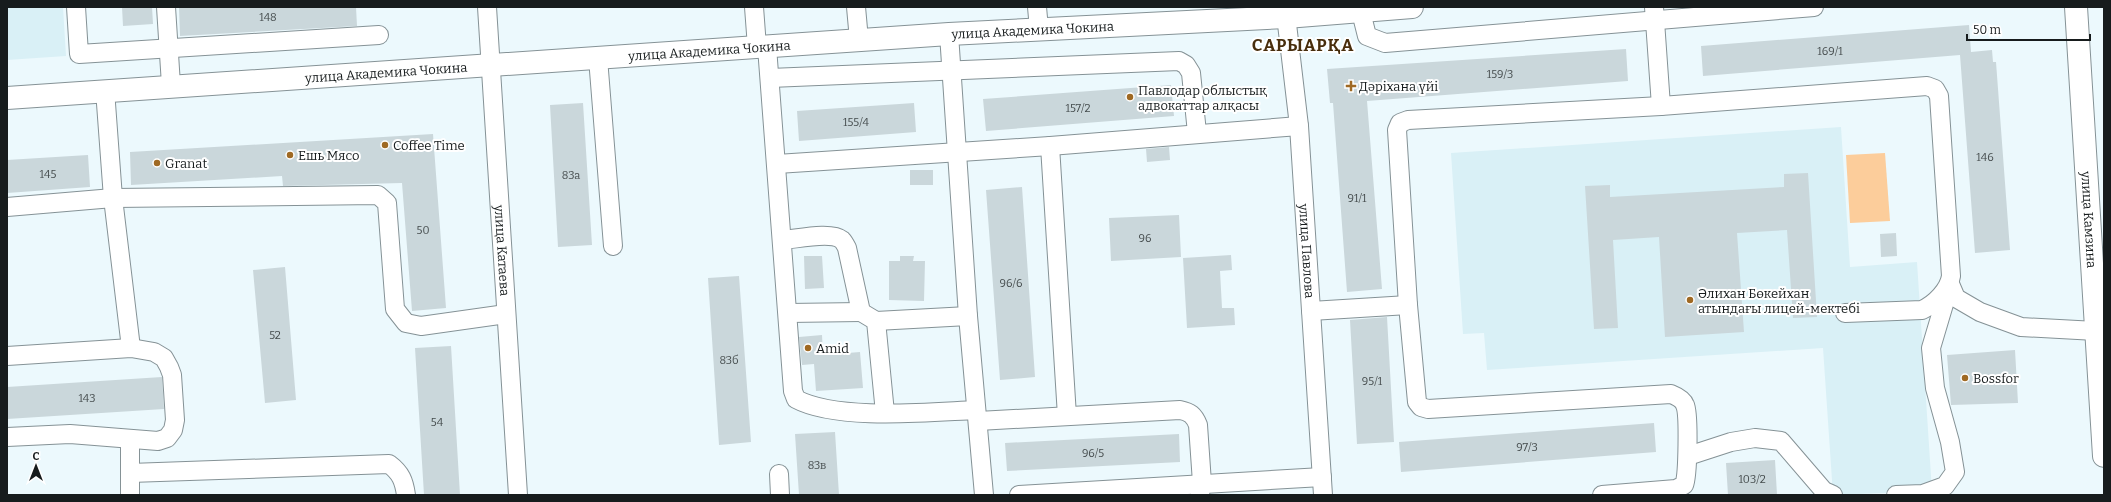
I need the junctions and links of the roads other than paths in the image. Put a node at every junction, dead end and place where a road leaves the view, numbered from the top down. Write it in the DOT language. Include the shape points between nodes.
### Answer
graph roads {
  1 [pos="76,7"];
  2 [pos="166,7"];
  3 [pos="487,7"];
  4 [pos="754,7"];
  5 [pos="856,7"];
  6 [pos="1037,7"];
  7 [pos="1412,7"];
  8 [pos="1814,7"];
  9 [pos="2076,7"];
  10 [pos="1285,12"];
  11 [pos="1361,12"];
  12 [pos="1655,14"];
  13 [pos="1039,29"];
  14 [pos="379,34"];
  15 [pos="949,34"];
  16 [pos="859,40"];
  17 [pos="762,47"];
  18 [pos="169,48"];
  19 [pos="598,58"];
  20 [pos="489,65"];
  21 [pos="953,69"];
  22 [pos="770,78"];
  23 [pos="171,85"];
  24 [pos="105,90"];
  25 [pos="7,98"];
  26 [pos="1661,106"];
  27 [pos="1299,126"];
  28 [pos="1197,133"];
  29 [pos="1050,146"];
  30 [pos="958,152"];
  31 [pos="777,164"];
  32 [pos="113,198"];
  33 [pos="7,207"];
  34 [pos="783,240"];
  35 [pos="614,246"];
  36 [pos="1950,284"];
  37 [pos="1408,305"];
  38 [pos="1311,311"];
  39 [pos="788,313"];
  40 [pos="1845,313"];
  41 [pos="506,314"];
  42 [pos="868,316"];
  43 [pos="968,316"];
  44 [pos="2096,331"];
  45 [pos="131,348"];
  46 [pos="7,356"];
  47 [pos="884,413"];
  48 [pos="977,415"];
  49 [pos="1067,416"];
  50 [pos="7,437"];
  51 [pos="130,440"];
  52 [pos="1688,456"];
  53 [pos="2104,456"];
  54 [pos="130,472"];
  55 [pos="779,474"];
  56 [pos="1322,477"];
  57 [pos="1201,489"];
  58 [pos="130,495"];
  59 [pos="406,495"];
  60 [pos="518,495"];
  61 [pos="780,495"];
  62 [pos="984,495"];
  63 [pos="1019,495"];
  64 [pos="1323,495"];
  65 [pos="1602,495"];
  66 [pos="1833,495"];
  67 [pos="1896,495"];
  1 -- 18 [label="street" via="79,54"];
  2 -- 18 [label="street"];
  3 -- 20 [label="street, улица Катаева"];
  4 -- 17 [label="street"];
  5 -- 16 [label="street"];
  6 -- 13 [label="street"];
  7 -- 11 [label="main road, улица Академика Чокина"];
  8 -- 12 [label="street"];
  9 -- 44 [label="main road, улица Камзина"];
  10 -- 11 [label="main road, улица Академика Чокина"];
  10 -- 13 [label="main road, улица Академика Чокина"];
  10 -- 27 [label="street, улица Павлова"];
  11 -- 12 [label="street" via="1367,36 1385,43"];
  12 -- 26 [label="street"];
  13 -- 15 [label="main road, улица Академика Чокина"];
  14 -- 18 [label="street"];
  15 -- 16 [label="main road, улица Академика Чокина"];
  15 -- 21 [label="street"];
  16 -- 17 [label="main road, улица Академика Чокина"];
  17 -- 19 [label="main road, улица Академика Чокина"];
  17 -- 22 [label="street"];
  18 -- 23 [label="street"];
  19 -- 20 [label="main road, улица Академика Чокина"];
  19 -- 35 [label="street"];
  20 -- 23 [label="main road, улица Академика Чокина"];
  20 -- 41 [label="street, улица Катаева"];
  21 -- 22 [label="street"];
  21 -- 28 [label="street" via="1179,60 1191,73"];
  21 -- 30 [label="street"];
  22 -- 31 [label="street"];
  23 -- 24 [label="main road, улица Академика Чокина"];
  24 -- 25 [label="main road, улица Академика Чокина"];
  24 -- 32 [label="street"];
  26 -- 36 [label="street" via="1927,86 1935,89 1939,96"];
  26 -- 37 [label="street" via="1408,120 1400,123 1398,130"];
  27 -- 28 [label="street"];
  27 -- 38 [label="street, улица Павлова"];
  28 -- 29 [label="street"];
  29 -- 30 [label="street"];
  29 -- 49 [label="street"];
  30 -- 31 [label="street"];
  30 -- 43 [label="street"];
  31 -- 34 [label="street"];
  32 -- 33 [label="street"];
  32 -- 41 [label="street" via="378,195 387,203 395,309 406,323 421,326"];
  32 -- 45 [label="street"];
  34 -- 39 [label="street"];
  34 -- 42 [label="street" via="823,236 843,240 851,257"];
  36 -- 40 [label="street" via="1931,306 1922,310"];
  36 -- 44 [label="street" via="1956,298 1980,312 2021,328"];
  36 -- 67 [label="street" via="1931,348 1935,388 1950,442 1954,472 1945,486 1923,494"];
  37 -- 38 [label="street"];
  37 -- 52 [label="street" via="1417,402 1421,407 1428,409 1671,394 1686,404"];
  38 -- 56 [label="street, улица Павлова"];
  39 -- 42 [label="street"];
  39 -- 47 [label="street" via="793,391 796,399 806,404 845,411"];
  41 -- 60 [label="street, улица Катаева"];
  42 -- 43 [label="street"];
  42 -- 47 [label="street"];
  43 -- 48 [label="street"];
  44 -- 53 [label="main road, улица Камзина"];
  45 -- 46 [label="street"];
  45 -- 51 [label="street" via="154,352 164,358 172,375 175,420 173,430 167,438 158,441"];
  47 -- 48 [label="street"];
  48 -- 49 [label="street"];
  48 -- 62 [label="street"];
  49 -- 57 [label="street" via="1187,411 1198,425"];
  50 -- 51 [label="street" via="70,434"];
  51 -- 54 [label="street"];
  52 -- 65 [label="street" via="1687,478 1684,485 1676,490"];
  52 -- 66 [label="street" via="1731,442 1755,438 1781,441 1824,491"];
  54 -- 58 [label="street"];
  54 -- 59 [label="street" via="389,464 397,470 404,481"];
  55 -- 61 [label="street"];
  56 -- 57 [label="street"];
  56 -- 64 [label="street, улица Павлова"];
  57 -- 63 [label="street"];
}
